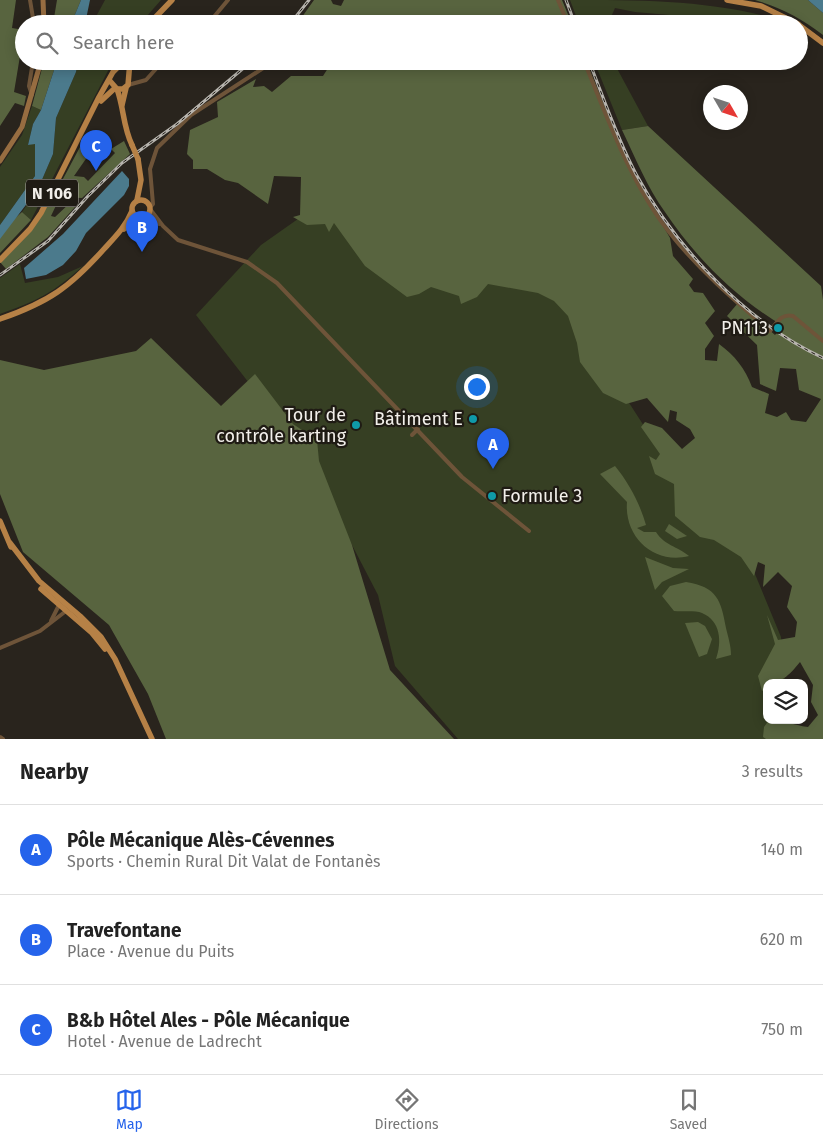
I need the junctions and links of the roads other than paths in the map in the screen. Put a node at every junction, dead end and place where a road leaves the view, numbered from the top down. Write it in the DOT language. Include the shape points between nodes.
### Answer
graph roads {
  1 [pos="30,0"];
  2 [pos="43,0"];
  3 [pos="172,0"];
  4 [pos="228,0"];
  5 [pos="558,0"];
  6 [pos="727,0"];
  7 [pos="32,15"];
  8 [pos="44,15"];
  9 [pos="158,15"];
  10 [pos="216,15"];
  11 [pos="564,15"];
  12 [pos="780,15"];
  13 [pos="808,31"];
  14 [pos="823,42"];
  15 [pos="32,70"];
  16 [pos="39,70"];
  17 [pos="129,70"];
  18 [pos="156,70"];
  19 [pos="260,70"];
  20 [pos="588,70"];
  21 [pos="115,71"];
  22 [pos="129,77"];
  23 [pos="110,81"];
  24 [pos="137,83"];
  25 [pos="127,87"];
  26 [pos="116,89"];
  27 [pos="32,95"];
  28 [pos="122,104"];
  29 [pos="90,117"];
  30 [pos="1,161"];
  31 [pos="141,180"];
  32 [pos="137,200"];
  33 [pos="149,206"];
  34 [pos="132,211"];
  35 [pos="142,218"];
  36 [pos="163,226"];
  37 [pos="120,232"];
  38 [pos="0,260"];
  39 [pos="0,319"];
  40 [pos="823,341"];
  41 [pos="418,430"];
  42 [pos="412,435"];
  43 [pos="0,521"];
  44 [pos="529,531"];
  45 [pos="61,603"];
  46 [pos="68,609"];
  47 [pos="51,622"];
  48 [pos="0,648"];
  49 [pos="152,739"];
  1 -- 7 [label="street"];
  2 -- 8 [label="main road"];
  3 -- 9 [label="main road"];
  4 -- 10 [label="street"];
  5 -- 11 [label="street"];
  6 -- 12 [label="main road" via="761,6"];
  13 -- 14 [label="main road"];
  15 -- 27 [label="street" via="29,86"];
  16 -- 27 [label="main road"];
  17 -- 22 [label="main road"];
  18 -- 24 [label="street" via="148,79"];
  19 -- 33 [label="street" via="191,115 154,152 150,169 153,204"];
  20 -- 40 [label="street" via="637,182 683,250 770,331 782,316 794,316"];
  21 -- 22 [label="main road" via="124,70"];
  21 -- 23 [label="main road"];
  22 -- 24 [label="street"];
  22 -- 25 [label="main road"];
  23 -- 26 [label="main road"];
  23 -- 29 [label="main road, N 106" via="98,97"];
  24 -- 25 [label="street"];
  25 -- 26 [label="main road"];
  25 -- 28 [label="main road"];
  26 -- 28 [label="main road"];
  26 -- 29 [label="main road, N 106" via="103,97"];
  27 -- 30 [label="main road" via="18,135"];
  28 -- 31 [label="main road, bridge" via="124,125 138,158"];
  29 -- 38 [label="main road, N 106" via="41,213"];
  31 -- 32 [label="main road"];
  31 -- 33 [label="main road"];
  32 -- 33 [label="main road"];
  32 -- 34 [label="main road"];
  33 -- 35 [label="main road"];
  33 -- 36 [label="street"];
  34 -- 35 [label="main road"];
  34 -- 37 [label="main road"];
  35 -- 36 [label="street"];
  35 -- 37 [label="main road"];
  36 -- 41 [label="street" via="178,240 246,262 269,276"];
  37 -- 39 [label="main road" via="66,288 45,301"];
  41 -- 42 [label="street"];
  41 -- 44 [label="street" via="467,482"];
  43 -- 45 [label="main road" via="10,543 32,573"];
  45 -- 46 [label="main road"];
  45 -- 47 [label="street"];
  46 -- 47 [label="street"];
  46 -- 49 [label="main road" via="101,637 115,659"];
  47 -- 48 [label="street" via="34,634"];
}
